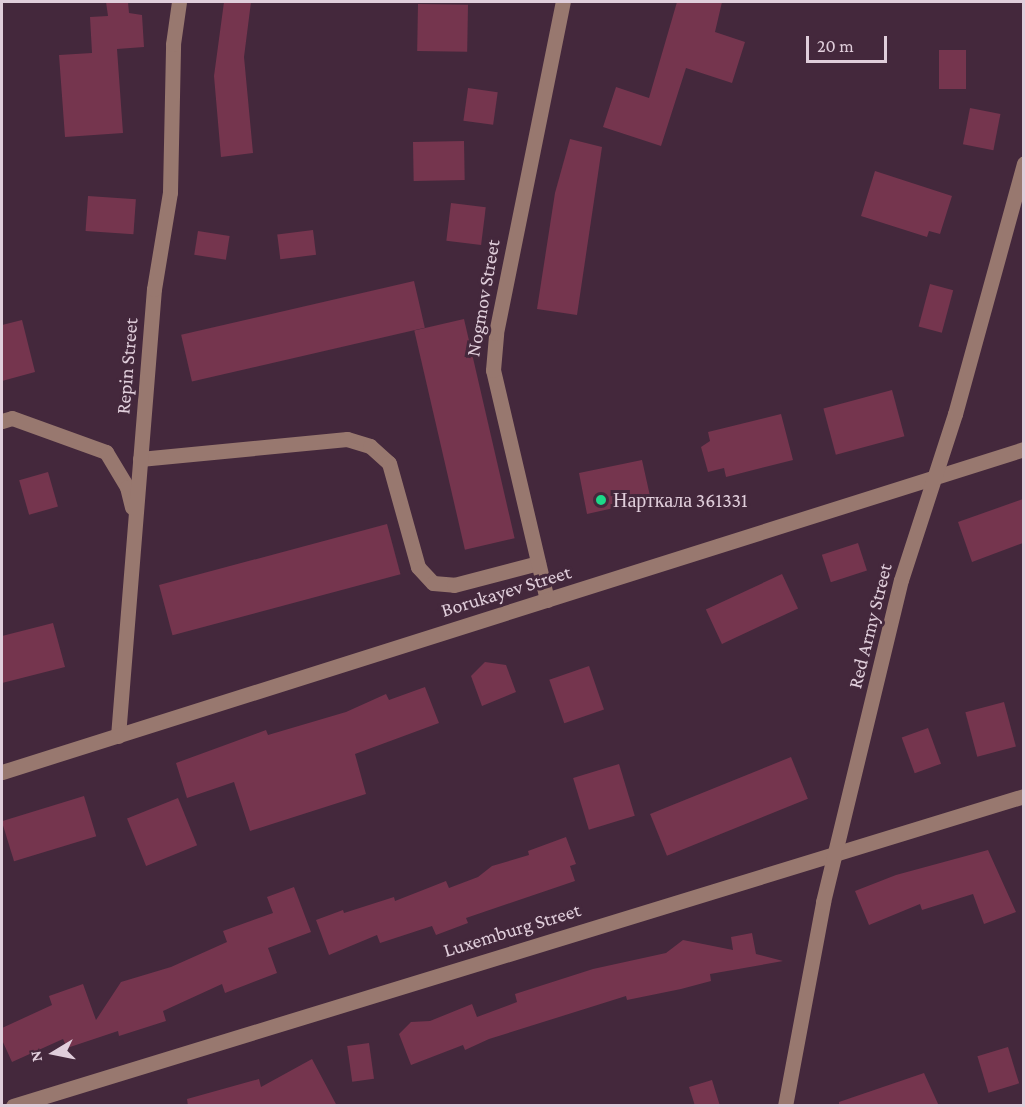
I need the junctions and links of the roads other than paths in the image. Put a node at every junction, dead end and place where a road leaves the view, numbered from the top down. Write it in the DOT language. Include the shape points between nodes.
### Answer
graph roads {
  1 [pos="179,2"];
  2 [pos="563,2"];
  3 [pos="1023,164"];
  4 [pos="2,421"];
  5 [pos="1023,449"];
  6 [pos="140,459"];
  7 [pos="934,478"];
  8 [pos="136,521"];
  9 [pos="538,563"];
  10 [pos="547,600"];
  11 [pos="118,736"];
  12 [pos="2,772"];
  13 [pos="1023,796"];
  14 [pos="834,853"];
  15 [pos="13,1106"];
  16 [pos="785,1106"];
  1 -- 6 [label="street, Repin Street" via="173,44 170,192 154,289"];
  2 -- 9 [label="street, Nogmov Street" via="496,333 492,370"];
  3 -- 7 [label="street, Red Army Street"];
  4 -- 8 [label="street" via="12,418 106,452 127,487"];
  5 -- 7 [label="street, Borukayev Street"];
  6 -- 8 [label="street, Repin Street"];
  6 -- 9 [label="street" via="347,439 370,446 389,463 418,567 433,583 454,585"];
  7 -- 10 [label="street, Borukayev Street"];
  7 -- 14 [label="street, Red Army Street" via="901,580"];
  8 -- 11 [label="street, Repin Street"];
  9 -- 10 [label="street, Nogmov Street"];
  10 -- 11 [label="street, Borukayev Street"];
  11 -- 12 [label="street, Borukayev Street"];
  13 -- 14 [label="street, Luxemburg Street"];
  14 -- 15 [label="street, Luxemburg Street"];
  14 -- 16 [label="street, Red Army Street"];
}
